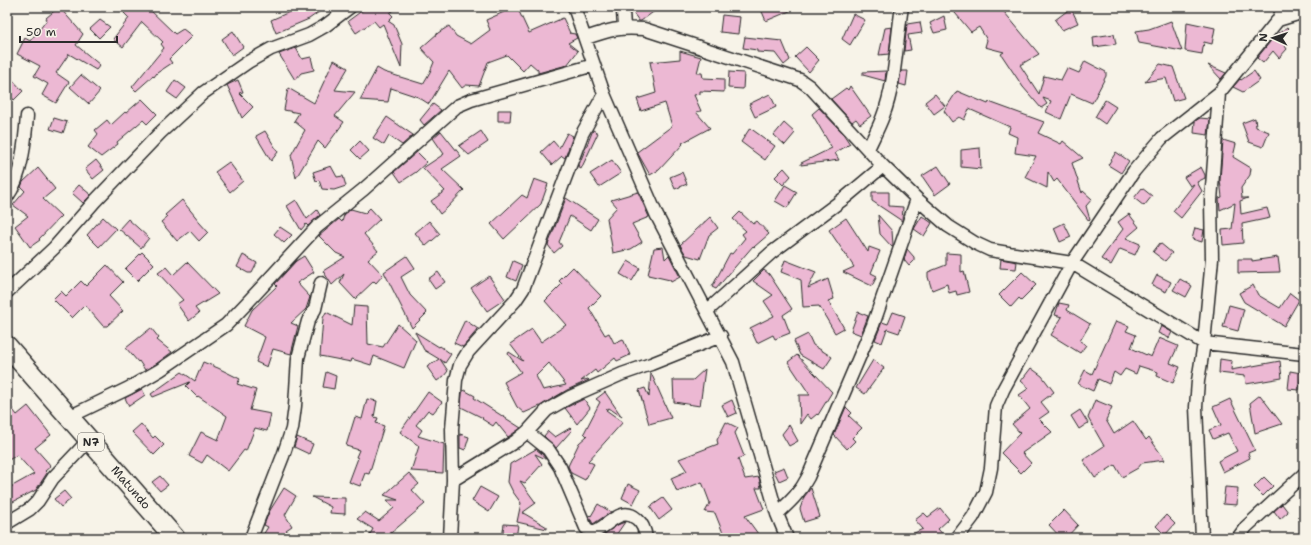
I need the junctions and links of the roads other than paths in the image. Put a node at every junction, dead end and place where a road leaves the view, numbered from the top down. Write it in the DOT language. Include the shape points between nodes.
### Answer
graph roads {
  1 [pos="350,7"];
  2 [pos="574,7"];
  3 [pos="624,7"];
  4 [pos="902,7"];
  5 [pos="1284,7"];
  6 [pos="1304,12"];
  7 [pos="1278,20"];
  8 [pos="624,28"];
  9 [pos="586,38"];
  10 [pos="594,64"];
  11 [pos="1219,93"];
  12 [pos="604,94"];
  13 [pos="27,116"];
  14 [pos="868,149"];
  15 [pos="883,166"];
  16 [pos="7,197"];
  17 [pos="917,199"];
  18 [pos="1072,263"];
  19 [pos="321,283"];
  20 [pos="7,292"];
  21 [pos="708,311"];
  22 [pos="721,336"];
  23 [pos="1204,343"];
  24 [pos="7,346"];
  25 [pos="1304,354"];
  26 [pos="69,417"];
  27 [pos="527,432"];
  28 [pos="89,440"];
  29 [pos="1304,474"];
  30 [pos="453,480"];
  31 [pos="777,514"];
  32 [pos="7,523"];
  33 [pos="175,538"];
  34 [pos="251,538"];
  35 [pos="450,538"];
  36 [pos="646,538"];
  37 [pos="787,538"];
  38 [pos="957,538"];
  39 [pos="1202,538"];
  40 [pos="1238,538"];
  1 -- 20 [label="street" via="325,26 309,35 271,49 202,93 94,201 54,248"];
  2 -- 9 [label="street"];
  3 -- 8 [label="street"];
  4 -- 14 [label="street" via="896,56 884,116"];
  5 -- 7 [label="street"];
  6 -- 7 [label="street"];
  7 -- 11 [label="street"];
  8 -- 9 [label="street"];
  8 -- 14 [label="street" via="644,28 800,80 810,87"];
  9 -- 10 [label="street"];
  10 -- 12 [label="street"];
  10 -- 26 [label="street" via="457,106 317,227 226,325 160,370"];
  11 -- 18 [label="street" via="1162,138 1134,171"];
  11 -- 23 [label="street" via="1211,201 1212,259"];
  12 -- 21 [label="street" via="657,216"];
  12 -- 30 [label="street" via="582,134 523,289 468,352 460,365 456,380 452,429"];
  13 -- 16 [label="street" via="26,136 16,182"];
  14 -- 15 [label="street"];
  15 -- 17 [label="street"];
  15 -- 21 [label="street" via="771,253"];
  17 -- 18 [label="street" via="948,226 990,250"];
  17 -- 31 [label="street" via="873,325 808,477 802,489"];
  18 -- 23 [label="street"];
  18 -- 38 [label="street" via="996,406 991,468 986,492 973,517"];
  19 -- 34 [label="street" via="298,358 292,429"];
  21 -- 22 [label="street"];
  22 -- 27 [label="street" via="570,397 547,410"];
  22 -- 31 [label="street" via="733,362"];
  23 -- 25 [label="street"];
  23 -- 39 [label="street" via="1196,407"];
  24 -- 26 [label="main road, Matundo / N7"];
  26 -- 28 [label="main road, Matundo / N7"];
  27 -- 30 [label="street"];
  27 -- 36 [label="street" via="548,449 560,468 586,528 596,532 623,514 642,523"];
  28 -- 32 [label="street" via="53,478 30,509"];
  28 -- 33 [label="main road, Matundo / N7"];
  29 -- 40 [label="street" via="1246,527"];
  30 -- 35 [label="street"];
  31 -- 37 [label="street"];
}
